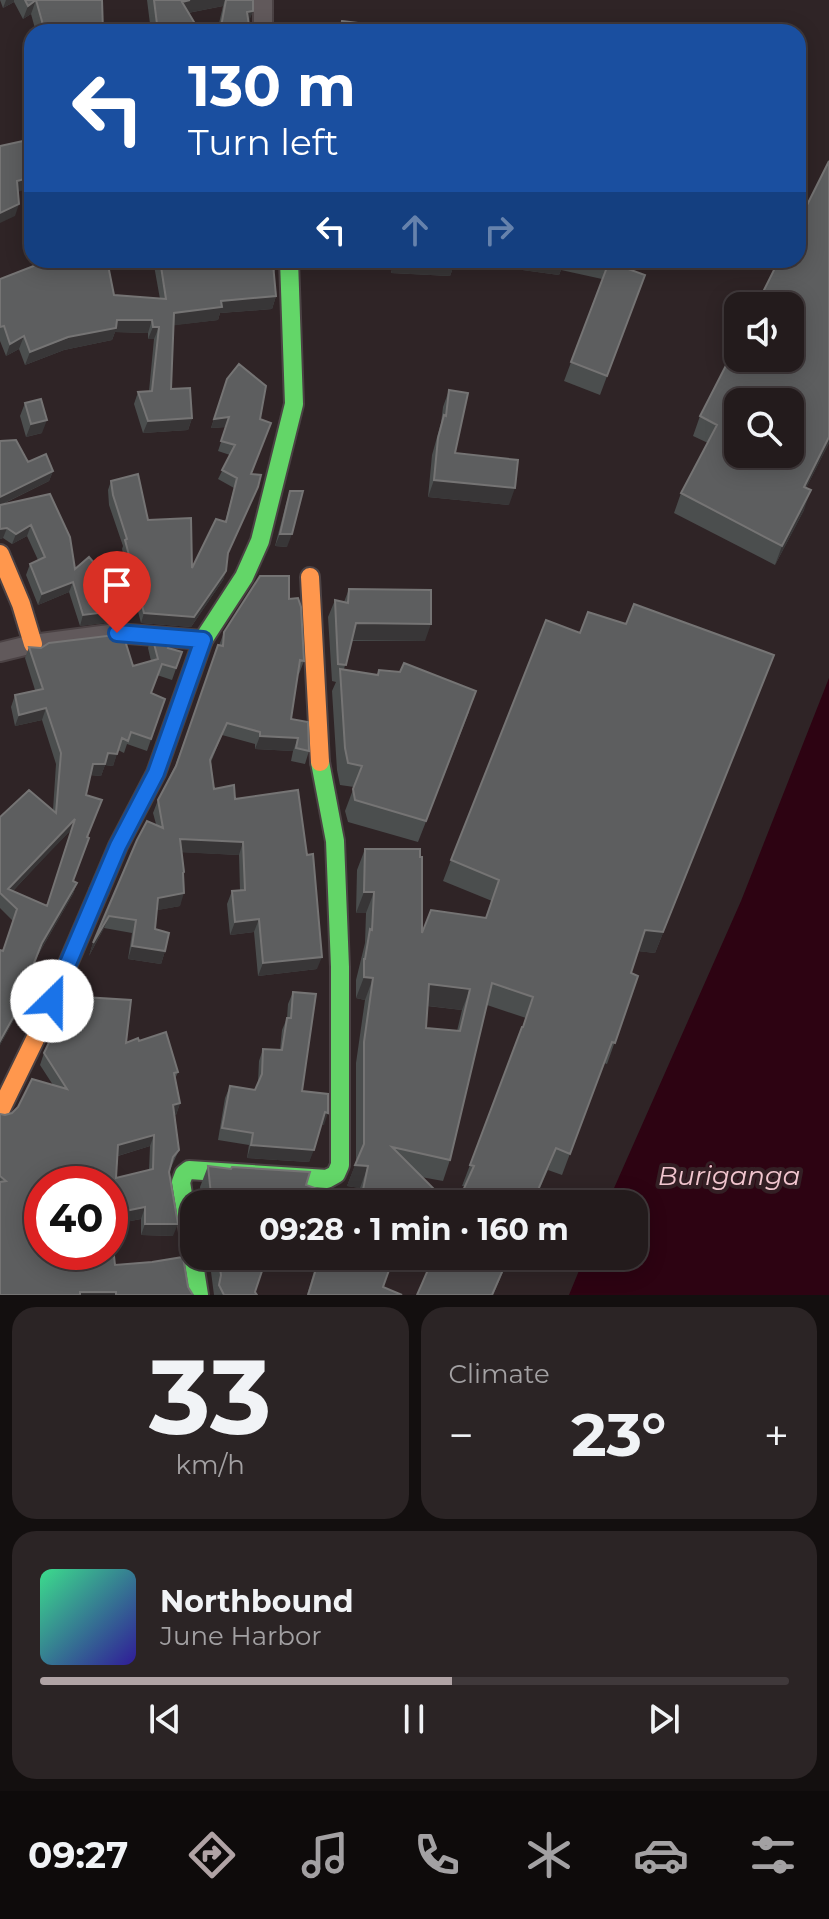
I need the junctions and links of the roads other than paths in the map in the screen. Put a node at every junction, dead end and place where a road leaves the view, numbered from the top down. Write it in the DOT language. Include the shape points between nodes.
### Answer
graph roads {
  1 [pos="263,0"];
  2 [pos="263,24"];
  3 [pos="289,268"];
  4 [pos="0,554"];
  5 [pos="310,577"];
  6 [pos="203,640"];
  7 [pos="33,644"];
  8 [pos="0,652"];
  9 [pos="0,1111"];
  10 [pos="199,1295"];
  1 -- 2 [label="street"];
  3 -- 6 [label="street" via="294,404 260,541 244,577"];
  4 -- 7 [label="street"];
  5 -- 10 [label="street" via="321,772 335,841 340,1165 327,1179 189,1170 184,1174"];
  6 -- 7 [label="street" via="117,633"];
  6 -- 9 [label="street" via="156,773"];
  7 -- 8 [label="street"];
}
